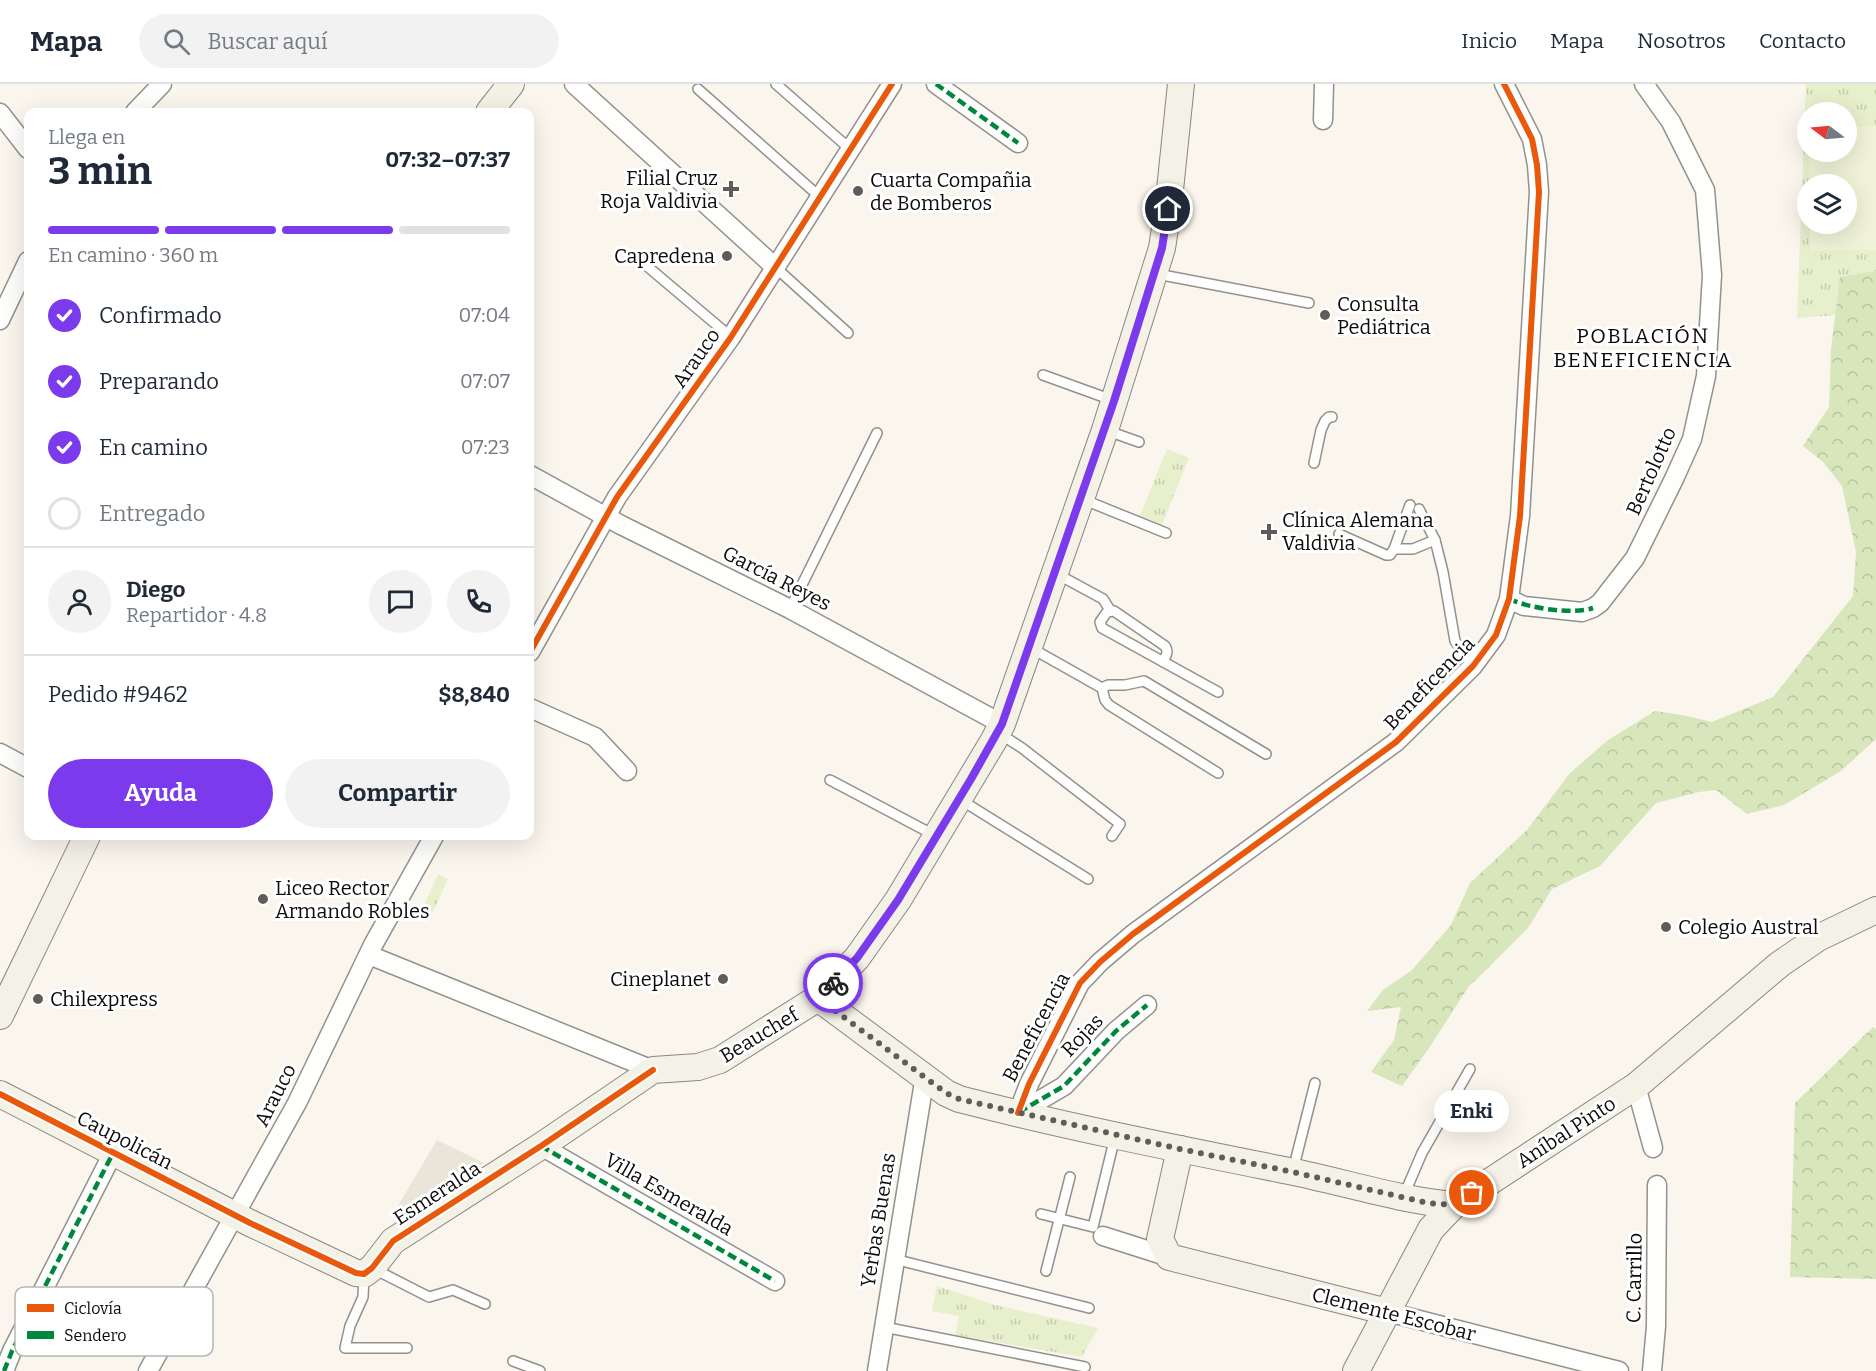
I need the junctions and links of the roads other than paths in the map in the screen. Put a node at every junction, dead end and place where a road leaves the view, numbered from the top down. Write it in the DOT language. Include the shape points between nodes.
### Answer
graph roads {
  1 [pos="162,84"];
  2 [pos="511,84"];
  3 [pos="574,84"];
  4 [pos="776,84"];
  5 [pos="892,84"];
  6 [pos="936,84"];
  7 [pos="1181,84"];
  8 [pos="1324,84"];
  9 [pos="1503,84"];
  10 [pos="1644,84"];
  11 [pos="698,89"];
  12 [pos="139,108"];
  13 [pos="492,108"];
  14 [pos="0,113"];
  15 [pos="1323,120"];
  16 [pos="1018,143"];
  17 [pos="24,144"];
  18 [pos="850,149"];
  19 [pos="820,197"];
  20 [pos="634,256"];
  21 [pos="775,267"];
  22 [pos="24,270"];
  23 [pos="1154,273"];
  24 [pos="1309,303"];
  25 [pos="0,321"];
  26 [pos="848,333"];
  27 [pos="731,337"];
  28 [pos="1043,375"];
  29 [pos="1114,401"];
  30 [pos="1332,417"];
  31 [pos="1105,430"];
  32 [pos="877,433"];
  33 [pos="1139,442"];
  34 [pos="1314,463"];
  35 [pos="534,477"];
  36 [pos="1081,499"];
  37 [pos="606,517"];
  38 [pos="1166,533"];
  39 [pos="1339,534"];
  40 [pos="1435,540"];
  41 [pos="1395,549"];
  42 [pos="1055,573"];
  43 [pos="1509,599"];
  44 [pos="790,609"];
  45 [pos="1110,610"];
  46 [pos="534,645"];
  47 [pos="1029,647"];
  48 [pos="1163,662"];
  49 [pos="1473,666"];
  50 [pos="1102,688"];
  51 [pos="1218,692"];
  52 [pos="534,710"];
  53 [pos="1000,728"];
  54 [pos="0,753"];
  55 [pos="1266,754"];
  56 [pos="24,766"];
  57 [pos="627,771"];
  58 [pos="1218,773"];
  59 [pos="830,780"];
  60 [pos="959,799"];
  61 [pos="936,836"];
  62 [pos="1112,836"];
  63 [pos="85,840"];
  64 [pos="432,840"];
  65 [pos="1088,879"];
  66 [pos="1876,910"];
  67 [pos="369,955"];
  68 [pos="818,998"];
  69 [pos="1147,1005"];
  70 [pos="0,1016"];
  71 [pos="1470,1069"];
  72 [pos="654,1070"];
  73 [pos="926,1077"];
  74 [pos="1315,1083"];
  75 [pos="1636,1086"];
  76 [pos="0,1094"];
  77 [pos="1018,1113"];
  78 [pos="1116,1135"];
  79 [pos="541,1146"];
  80 [pos="1653,1148"];
  81 [pos="1180,1149"];
  82 [pos="113,1153"];
  83 [pos="1293,1172"];
  84 [pos="1070,1177"];
  85 [pos="1657,1185"];
  86 [pos="1403,1197"];
  87 [pos="1454,1205"];
  88 [pos="235,1215"];
  89 [pos="1041,1215"];
  90 [pos="1059,1219"];
  91 [pos="1103,1236"];
  92 [pos="1169,1257"];
  93 [pos="894,1259"];
  94 [pos="368,1271"];
  95 [pos="1046,1271"];
  96 [pos="775,1281"];
  97 [pos="44,1287"];
  98 [pos="195,1287"];
  99 [pos="484,1304"];
  100 [pos="1089,1308"];
  101 [pos="1388,1312"];
  102 [pos="884,1327"];
  103 [pos="15,1345"];
  104 [pos="407,1348"];
  105 [pos="156,1356"];
  106 [pos="513,1361"];
  107 [pos="1085,1367"];
  108 [pos="4,1371"];
  109 [pos="148,1371"];
  110 [pos="540,1371"];
  111 [pos="877,1371"];
  112 [pos="1356,1371"];
  113 [pos="1619,1371"];
  114 [pos="1652,1371"];
  1 -- 12 [label="street"];
  2 -- 13 [label="main road"];
  3 -- 21 [label="street"];
  4 -- 18 [label="lane"];
  5 -- 18 [label="street, Arauco"];
  6 -- 16 [label="street"];
  7 -- 23 [label="main road, Beauchef" via="1168,209"];
  8 -- 15 [label="street"];
  9 -- 43 [label="street, Beneficencia" via="1532,139 1539,192 1520,516"];
  10 -- 43 [label="street, Bertolotto" via="1671,122 1705,190 1712,275 1706,376 1692,439 1635,558 1600,603 1582,612 1524,606"];
  11 -- 19 [label="lane"];
  14 -- 17 [label="street"];
  18 -- 19 [label="street, Arauco"];
  19 -- 21 [label="street, Arauco"];
  20 -- 27 [label="lane"];
  21 -- 26 [label="lane"];
  21 -- 27 [label="street, Arauco"];
  22 -- 25 [label="street"];
  23 -- 24 [label="lane"];
  23 -- 29 [label="main road, Beauchef"];
  27 -- 37 [label="street, Arauco"];
  28 -- 29 [label="lane"];
  29 -- 31 [label="main road, Beauchef"];
  30 -- 34 [label="lane" via="1323,426"];
  31 -- 33 [label="lane"];
  31 -- 36 [label="main road, Beauchef"];
  32 -- 44 [label="lane"];
  35 -- 37 [label="street, García Reyes"];
  36 -- 38 [label="lane"];
  36 -- 42 [label="main road, Beauchef"];
  37 -- 44 [label="street, García Reyes"];
  37 -- 46 [label="street, Arauco"];
  39 -- 41 [label="lane" via="1386,555"];
  40 -- 41 [label="lane" via="1413,549"];
  40 -- 41 [label="lane" via="1415,507"];
  40 -- 49 [label="lane" via="1455,641"];
  42 -- 45 [label="lane" via="1103,599"];
  42 -- 47 [label="main road, Beauchef"];
  43 -- 49 [label="street, Beneficencia" via="1496,635"];
  44 -- 53 [label="street, García Reyes"];
  45 -- 48 [label="lane" via="1165,646 1167,655"];
  45 -- 48 [label="lane" via="1100,622 1102,628"];
  47 -- 50 [label="lane"];
  47 -- 53 [label="main road, Beauchef"];
  48 -- 51 [label="lane"];
  49 -- 77 [label="street, Beneficencia" via="1396,742 1100,962 1080,983"];
  50 -- 55 [label="lane" via="1144,681"];
  50 -- 58 [label="lane" via="1109,705"];
  52 -- 57 [label="street" via="595,737"];
  53 -- 60 [label="main road, Beauchef"];
  53 -- 62 [label="lane" via="1120,824"];
  54 -- 56 [label="street"];
  59 -- 61 [label="lane"];
  60 -- 61 [label="main road, Beauchef"];
  60 -- 65 [label="lane"];
  61 -- 68 [label="main road, Beauchef" via="857,958"];
  63 -- 70 [label="main road"];
  64 -- 67 [label="street, Arauco"];
  66 -- 75 [label="main road, Aníbal Pinto" via="1818,938 1780,963"];
  67 -- 72 [label="street, Beauchef"];
  67 -- 88 [label="street, Arauco" via="297,1103"];
  68 -- 72 [label="main road, Beauchef" via="720,1060 698,1067"];
  68 -- 73 [label="main road"];
  69 -- 77 [label="street, Rojas" via="1116,1031 1064,1086"];
  71 -- 86 [label="lane" via="1422,1153"];
  72 -- 79 [label="main road, Esmeralda"];
  73 -- 77 [label="main road" via="959,1099"];
  73 -- 93 [label="street, Yerbas Buenas"];
  74 -- 83 [label="lane"];
  75 -- 80 [label="street"];
  75 -- 87 [label="main road, Aníbal Pinto"];
  76 -- 82 [label="main road, Caupolicán"];
  77 -- 78 [label="main road"];
  78 -- 81 [label="main road"];
  78 -- 90 [label="lane" via="1093,1227"];
  79 -- 94 [label="main road, Esmeralda" via="393,1241"];
  79 -- 96 [label="street, Villa Esmeralda"];
  81 -- 83 [label="main road"];
  81 -- 92 [label="main road" via="1160,1239"];
  82 -- 88 [label="main road, Caupolicán"];
  82 -- 97 [label="street"];
  83 -- 86 [label="main road"];
  84 -- 90 [label="lane"];
  85 -- 114 [label="street, C. Carrillo"];
  86 -- 87 [label="main road"];
  87 -- 101 [label="main road, Aníbal Pinto" via="1431,1229"];
  88 -- 94 [label="main road" via="356,1273"];
  88 -- 98 [label="street, Arauco"];
  89 -- 90 [label="lane"];
  90 -- 95 [label="lane"];
  91 -- 92 [label="street, Clemente Escobar"];
  92 -- 101 [label="main road, Clemente Escobar"];
  93 -- 100 [label="lane"];
  93 -- 102 [label="street, Yerbas Buenas"];
  94 -- 99 [label="lane" via="429,1297 453,1290"];
  94 -- 104 [label="lane" via="345,1348"];
  101 -- 112 [label="main road, Aníbal Pinto"];
  101 -- 113 [label="street, Clemente Escobar"];
  102 -- 107 [label="lane"];
  102 -- 111 [label="street, Yerbas Buenas"];
  103 -- 108 [label="street"];
  105 -- 109 [label="street, Arauco"];
  106 -- 110 [label="lane"];
}
